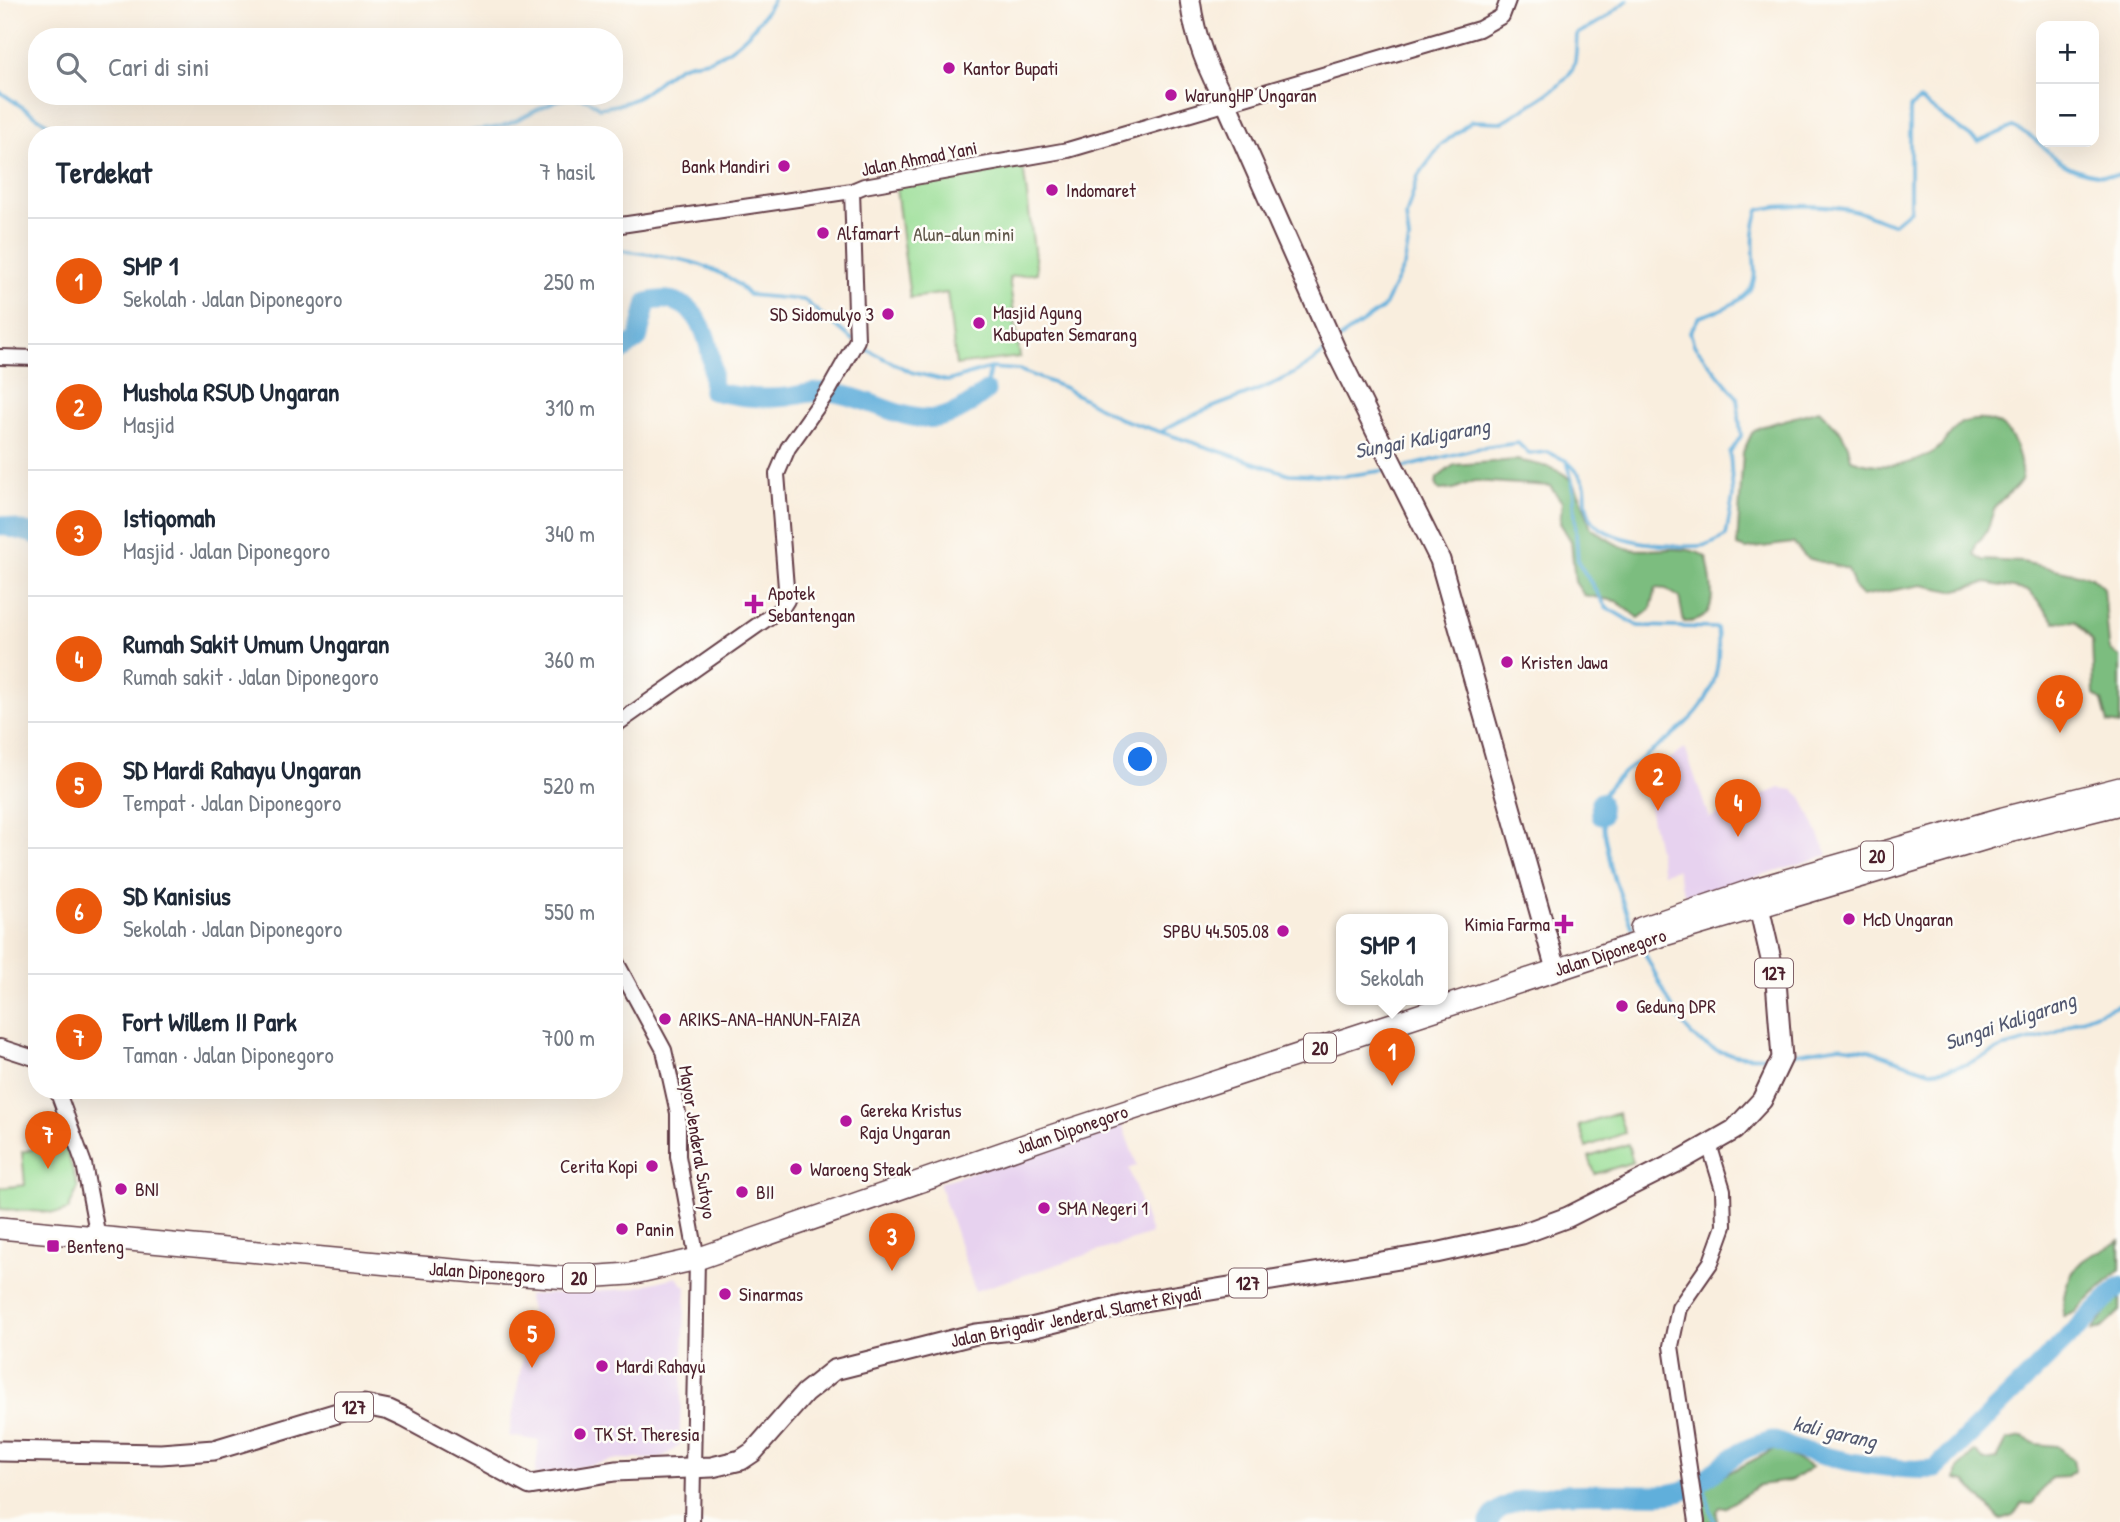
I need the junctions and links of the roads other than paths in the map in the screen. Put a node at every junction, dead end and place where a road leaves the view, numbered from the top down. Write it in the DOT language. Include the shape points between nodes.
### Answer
graph roads {
  1 [pos="1190,0"];
  2 [pos="1508,0"];
  3 [pos="1227,106"];
  4 [pos="852,191"];
  5 [pos="623,225"];
  6 [pos="0,357"];
  7 [pos="28,358"];
  8 [pos="623,720"];
  9 [pos="2120,788"];
  10 [pos="2120,804"];
  11 [pos="1757,898"];
  12 [pos="1554,964"];
  13 [pos="623,975"];
  14 [pos="1448,991"];
  15 [pos="1448,999"];
  16 [pos="1409,1005"];
  17 [pos="1428,1005"];
  18 [pos="1376,1022"];
  19 [pos="0,1046"];
  20 [pos="28,1056"];
  21 [pos="60,1099"];
  22 [pos="1709,1144"];
  23 [pos="0,1215"];
  24 [pos="0,1228"];
  25 [pos="97,1230"];
  26 [pos="696,1253"];
  27 [pos="0,1451"];
  28 [pos="693,1469"];
  29 [pos="1696,1515"];
  30 [pos="692,1522"];
  1 -- 3 [label="main road" via="1202,55"];
  2 -- 3 [label="street, Jalan Ahmad Yani" via="1502,16 1479,29"];
  3 -- 4 [label="street, Jalan Ahmad Yani" via="1068,150"];
  3 -- 12 [label="main road" via="1332,344 1440,560"];
  4 -- 5 [label="street, Jalan Ahmad Yani"];
  4 -- 8 [label="street" via="855,344 776,474 788,595 785,605"];
  6 -- 7 [label="street"];
  9 -- 11 [label="highway, Jalan Diponegoro / 20" via="2004,818"];
  10 -- 11 [label="highway, Jalan Diponegoro / 20"];
  11 -- 12 [label="highway, Jalan Diponegoro / 20"];
  11 -- 22 [label="main road, Jalan Brigadir Jenderal Slamet Riyadi / 127" via="1776,981 1782,1050 1762,1100 1734,1130"];
  12 -- 14 [label="highway, Jalan Diponegoro / 20"];
  12 -- 15 [label="highway, Jalan Diponegoro / 20"];
  13 -- 26 [label="street, Mayor Jenderal Sutoyo" via="664,1050 678,1113 678,1156"];
  16 -- 18 [label="highway, Jalan Diponegoro / 20"];
  17 -- 18 [label="highway, Jalan Diponegoro / 20"];
  18 -- 26 [label="highway, Jalan Diponegoro / 20"];
  19 -- 20 [label="street"];
  21 -- 25 [label="street" via="84,1164"];
  22 -- 28 [label="main road, Jalan Brigadir Jenderal Slamet Riyadi / 127" via="1567,1217 1522,1234 1436,1253 1152,1300 1031,1328 976,1334 834,1370 814,1385 753,1452 729,1465"];
  22 -- 29 [label="street" via="1723,1190 1724,1226 1711,1262 1679,1308 1671,1346"];
  23 -- 25 [label="highway, Jalan Diponegoro / 20"];
  24 -- 25 [label="highway, Jalan Diponegoro / 20"];
  25 -- 26 [label="highway, Jalan Diponegoro / 20" via="370,1263 569,1278 629,1274"];
  26 -- 28 [label="street, Mayor Jenderal Sutoyo"];
  27 -- 28 [label="main road, 127" via="205,1451 364,1405 404,1417 530,1485 615,1471"];
  28 -- 30 [label="street, Mayor Jenderal Sutoyo"];
}
